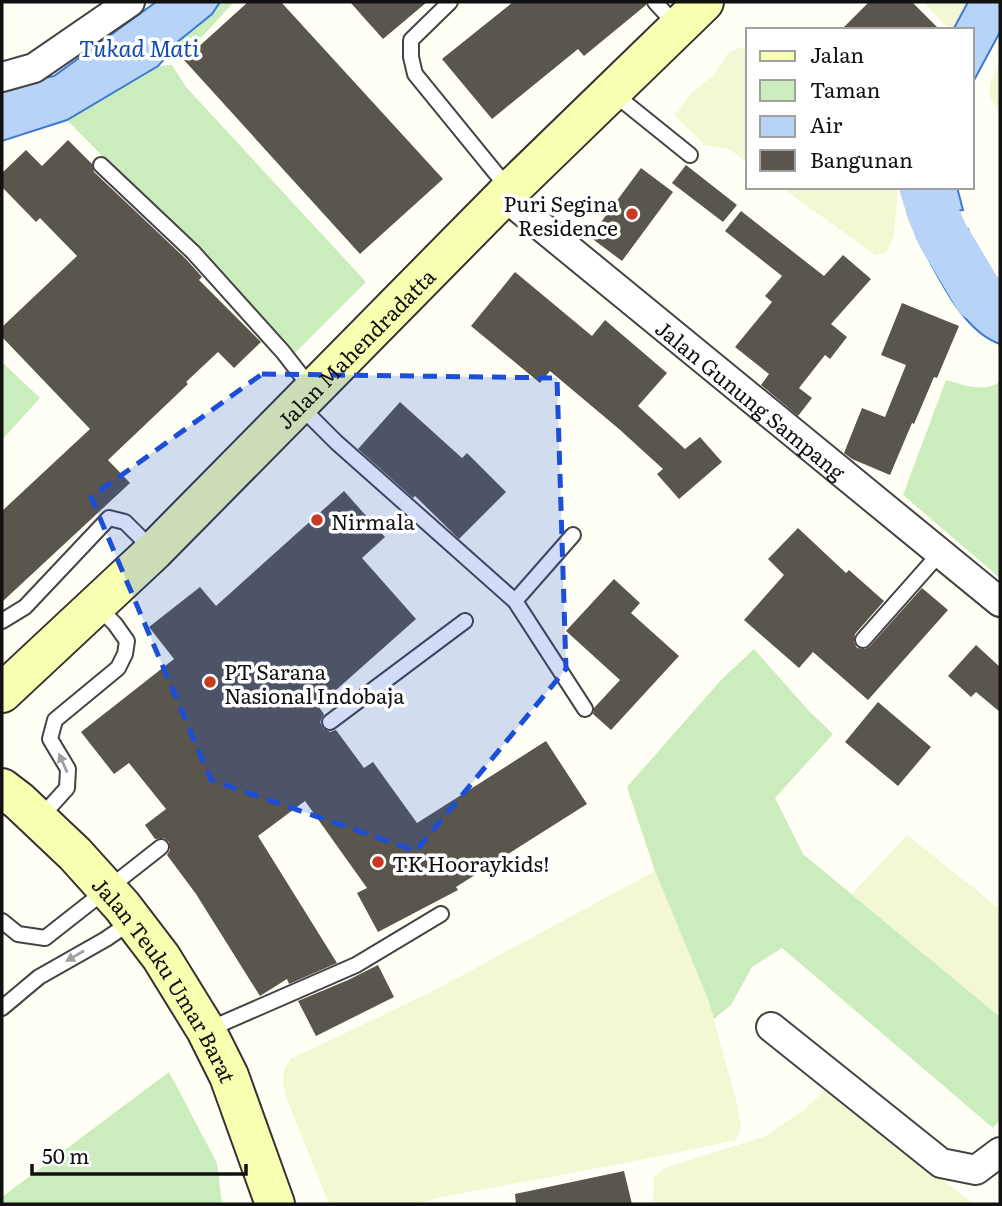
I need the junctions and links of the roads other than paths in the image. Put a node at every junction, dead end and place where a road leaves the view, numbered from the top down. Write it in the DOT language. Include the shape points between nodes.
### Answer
graph roads {
  1 [pos="130,2"];
  2 [pos="450,2"];
  3 [pos="679,10"];
  4 [pos="2,77"];
  5 [pos="612,92"];
  6 [pos="690,155"];
  7 [pos="101,164"];
  8 [pos="507,193"];
  9 [pos="305,398"];
  10 [pos="573,535"];
  11 [pos="154,551"];
  12 [pos="940,553"];
  13 [pos="515,601"];
  14 [pos="1000,602"];
  15 [pos="96,604"];
  16 [pos="2,621"];
  17 [pos="465,621"];
  18 [pos="863,640"];
  19 [pos="2,693"];
  20 [pos="585,709"];
  21 [pos="330,722"];
  22 [pos="2,788"];
  23 [pos="39,819"];
  24 [pos="161,847"];
  25 [pos="106,888"];
  26 [pos="441,915"];
  27 [pos="133,920"];
  28 [pos="2,921"];
  29 [pos="2,1008"];
  30 [pos="771,1027"];
  31 [pos="206,1030"];
  32 [pos="1000,1152"];
  33 [pos="275,1204"];
  1 -- 4 [label="street" via="34,68"];
  2 -- 8 [label="lane" via="411,40 415,74"];
  3 -- 5 [label="main road, Jalan Mahendradatta"];
  5 -- 6 [label="lane"];
  5 -- 8 [label="main road, Jalan Mahendradatta"];
  7 -- 9 [label="lane" via="193,252 282,352"];
  8 -- 9 [label="main road, Jalan Mahendradatta"];
  8 -- 12 [label="street, Jalan Gunung Sampang"];
  9 -- 11 [label="main road, Jalan Mahendradatta"];
  9 -- 13 [label="lane" via="346,451"];
  10 -- 13 [label="lane"];
  11 -- 15 [label="main road, Jalan Mahendradatta"];
  11 -- 16 [label="lane" via="125,522 109,518 25,607"];
  12 -- 14 [label="street, Jalan Gunung Sampang"];
  12 -- 18 [label="lane"];
  13 -- 20 [label="lane"];
  15 -- 19 [label="main road, Jalan Mahendradatta"];
  23 -- 15 [label="lane, one-way" via="67,788 68,769 50,739 55,720 118,668 125,654 127,641"];
  17 -- 21 [label="lane"];
  22 -- 23 [label="main road, Jalan Teuku Umar Barat"];
  23 -- 25 [label="main road, Jalan Teuku Umar Barat"];
  24 -- 25 [label="lane"];
  25 -- 27 [label="main road, Jalan Teuku Umar Barat"];
  25 -- 28 [label="lane" via="45,937 18,934"];
  26 -- 31 [label="lane" via="356,965"];
  27 -- 29 [label="lane, one-way" via="39,977"];
  27 -- 31 [label="main road, Jalan Teuku Umar Barat"];
  30 -- 32 [label="street" via="941,1163 976,1171"];
  31 -- 33 [label="main road, Jalan Teuku Umar Barat" via="229,1076"];
}
